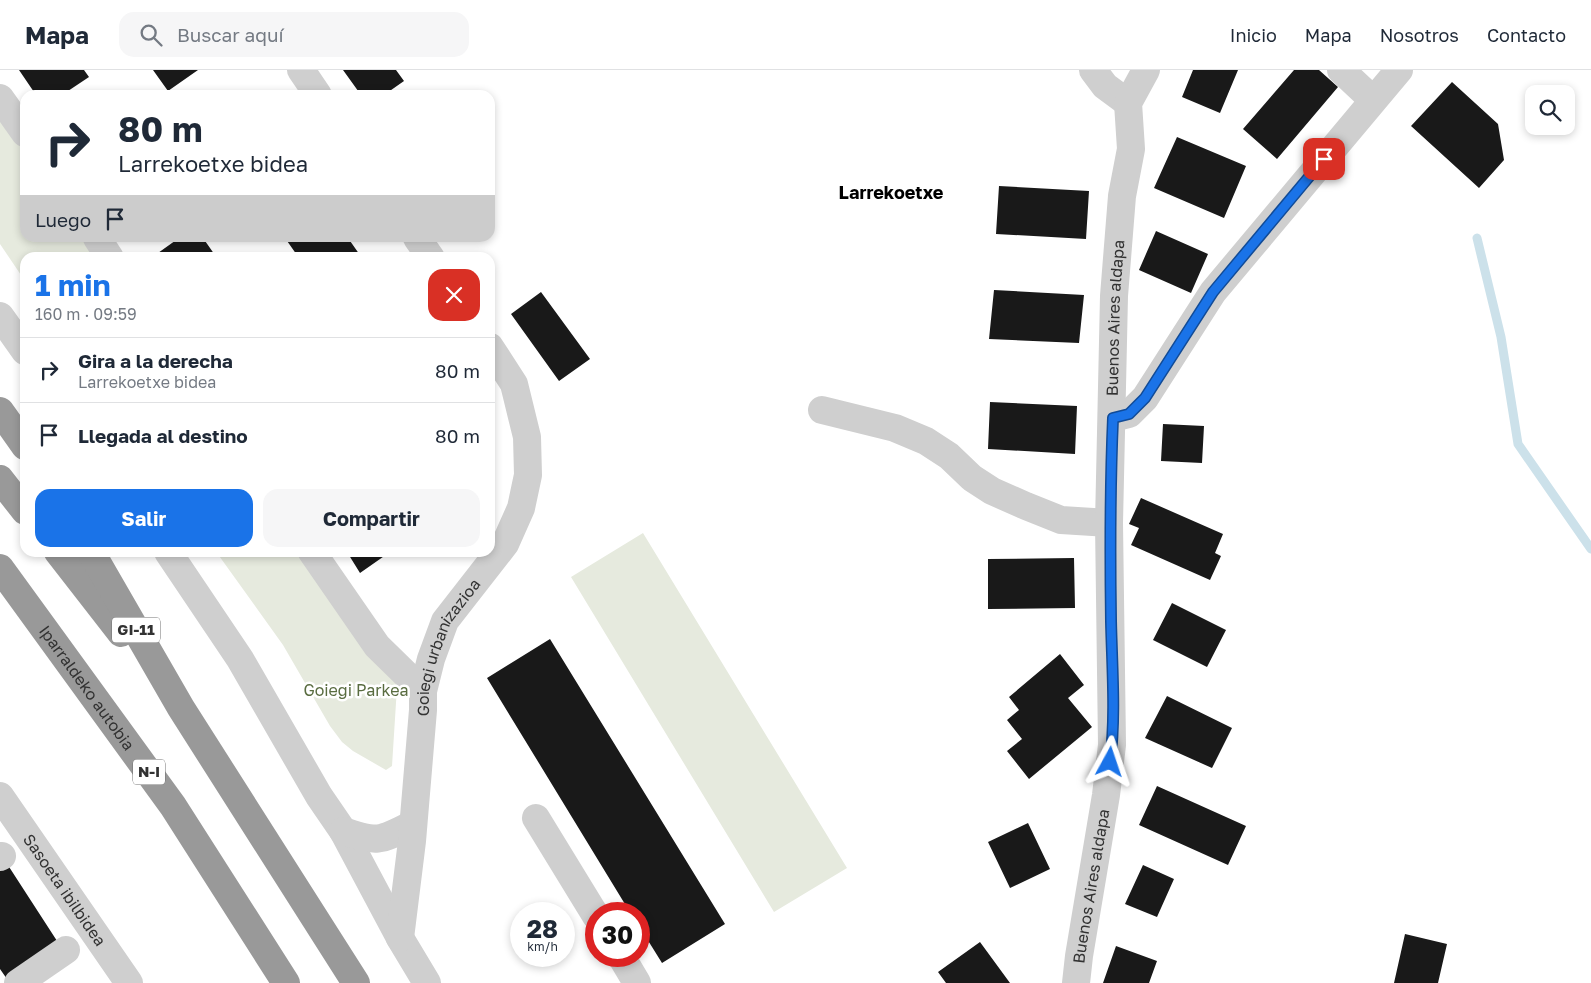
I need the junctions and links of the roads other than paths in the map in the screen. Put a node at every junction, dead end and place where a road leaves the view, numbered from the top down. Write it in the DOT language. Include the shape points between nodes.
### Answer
graph roads {
  1 [pos="301,70"];
  2 [pos="1093,70"];
  3 [pos="1146,70"];
  4 [pos="1341,70"];
  5 [pos="1400,70"];
  6 [pos="315,90"];
  7 [pos="0,98"];
  8 [pos="1373,100"];
  9 [pos="1128,103"];
  10 [pos="20,127"];
  11 [pos="0,316"];
  12 [pos="20,345"];
  13 [pos="495,355"];
  14 [pos="822,410"];
  15 [pos="0,411"];
  16 [pos="1113,418"];
  17 [pos="20,439"];
  18 [pos="0,479"];
  19 [pos="20,505"];
  20 [pos="1109,523"];
  21 [pos="62,557"];
  22 [pos="93,557"];
  23 [pos="171,557"];
  24 [pos="315,557"];
  25 [pos="495,557"];
  26 [pos="495,557"];
  27 [pos="0,568"];
  28 [pos="423,691"];
  29 [pos="181,708"];
  30 [pos="0,796"];
  31 [pos="536,818"];
  32 [pos="413,824"];
  33 [pos="343,831"];
  34 [pos="587,902"];
  35 [pos="400,938"];
  36 [pos="66,950"];
  37 [pos="628,967"];
  38 [pos="18,983"];
  39 [pos="129,983"];
  40 [pos="286,983"];
  41 [pos="356,983"];
  42 [pos="428,983"];
  43 [pos="637,983"];
  44 [pos="1076,983"];
  1 -- 6 [label="street"];
  2 -- 9 [label="street" via="1106,86"];
  3 -- 9 [label="street"];
  4 -- 8 [label="street"];
  5 -- 8 [label="street"];
  7 -- 10 [label="street"];
  8 -- 16 [label="street" via="1213,292 1145,398 1129,414"];
  9 -- 16 [label="street, Buenos Aires aldapa" via="1131,149 1122,196 1114,296"];
  11 -- 12 [label="street"];
  13 -- 25 [label="street, Goiegi urbanizazioa" via="514,384 528,437 528,476 521,508 505,544"];
  14 -- 20 [label="street" via="894,428 926,441 992,491 1061,520"];
  15 -- 17 [label="highway"];
  16 -- 20 [label="street, Buenos Aires aldapa"];
  18 -- 19 [label="highway"];
  20 -- 44 [label="street, Buenos Aires aldapa" via="1112,745"];
  21 -- 29 [label="highway"];
  22 -- 29 [label="highway, GI-11"];
  23 -- 33 [label="street" via="240,659 319,796"];
  24 -- 28 [label="street" via="377,646"];
  26 -- 28 [label="street, Goiegi urbanizazioa" via="445,621"];
  27 -- 40 [label="highway, Iparraldeko autobia / N-I" via="173,806"];
  28 -- 32 [label="street, Goiegi urbanizazioa"];
  29 -- 41 [label="highway"];
  30 -- 39 [label="street, Sasoeta ibilbidea"];
  31 -- 34 [label="street"];
  32 -- 33 [label="street" via="385,838 369,840"];
  32 -- 35 [label="street, Goiegi urbanizazioa"];
  33 -- 35 [label="street"];
  35 -- 42 [label="street"];
  36 -- 38 [label="street"];
  37 -- 43 [label="street"];
}
